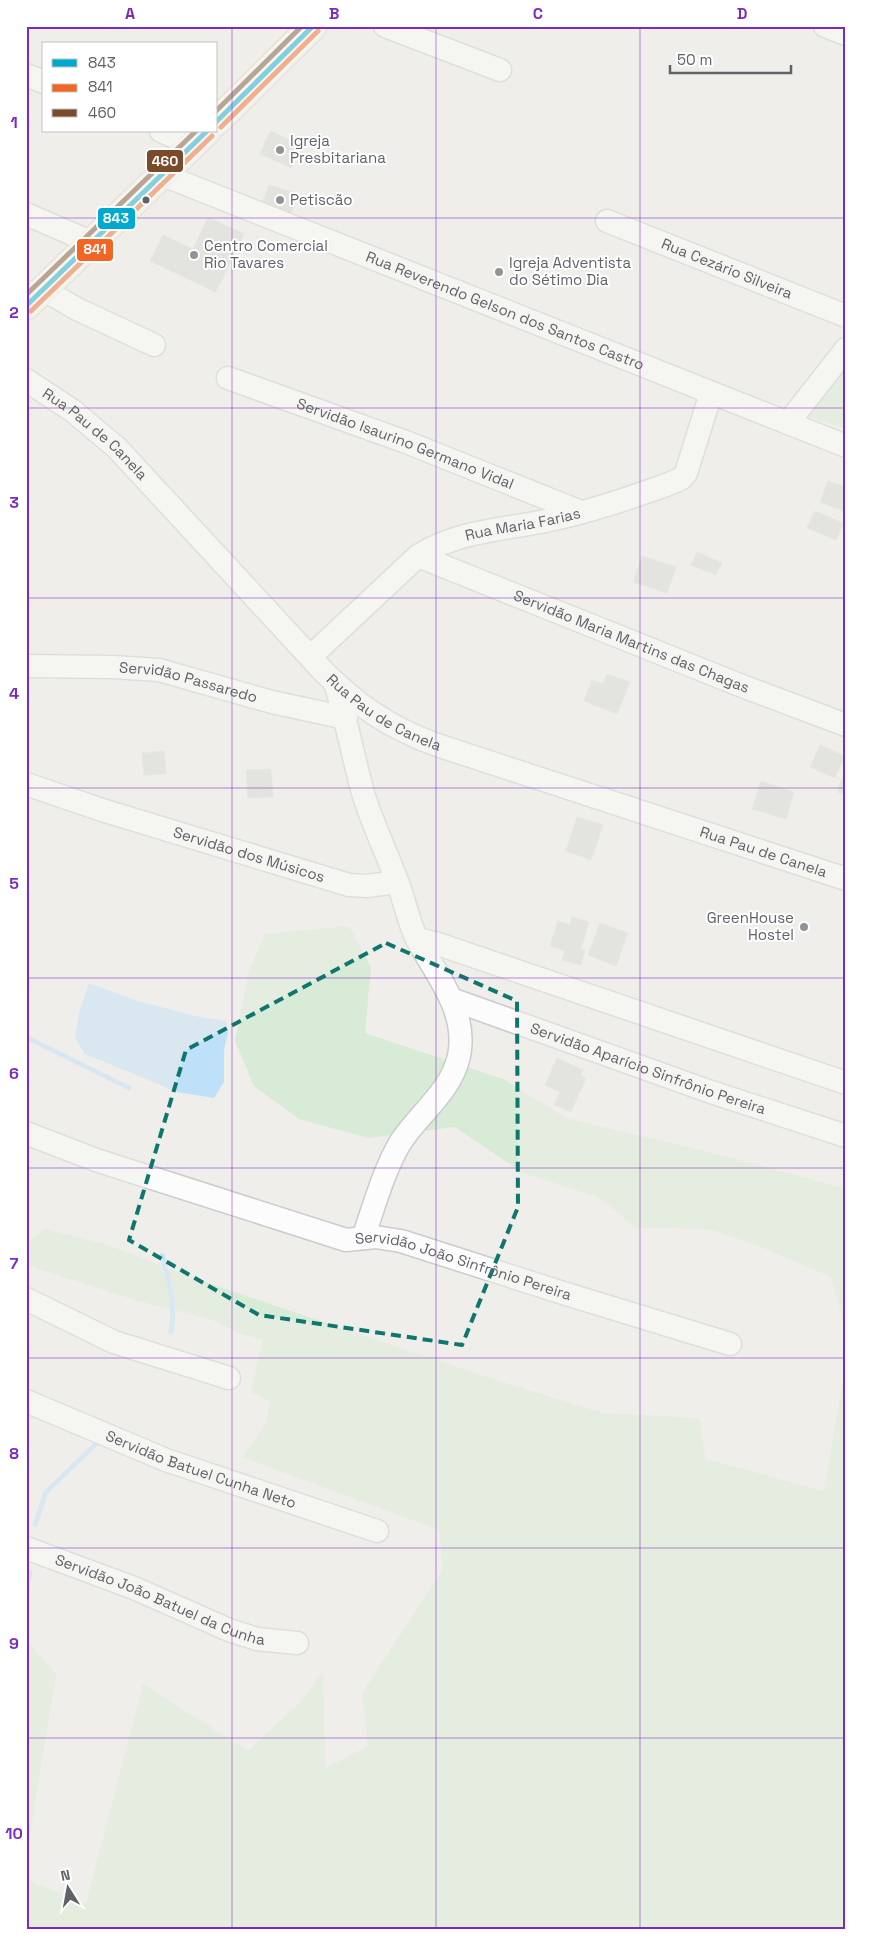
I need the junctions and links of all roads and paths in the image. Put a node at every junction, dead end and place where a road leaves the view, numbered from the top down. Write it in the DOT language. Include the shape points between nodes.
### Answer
graph roads {
  1 [pos="313,26"];
  2 [pos="385,26"];
  3 [pos="825,26"];
  4 [pos="846,34"];
  5 [pos="500,70"];
  6 [pos="26,75"];
  7 [pos="42,81"];
  8 [pos="218,118"];
  9 [pos="175,132"];
  10 [pos="202,134"];
  11 [pos="163,174"];
  12 [pos="26,214"];
  13 [pos="607,221"];
  14 [pos="93,243"];
  15 [pos="35,298"];
  16 [pos="846,316"];
  17 [pos="154,345"];
  18 [pos="846,349"];
  19 [pos="228,378"];
  20 [pos="26,380"];
  21 [pos="711,393"];
  22 [pos="788,424"];
  23 [pos="846,446"];
  24 [pos="581,512"];
  25 [pos="418,556"];
  26 [pos="310,657"];
  27 [pos="26,666"];
  28 [pos="335,682"];
  29 [pos="346,718"];
  30 [pos="846,725"];
  31 [pos="26,784"];
  32 [pos="846,879"];
  33 [pos="388,883"];
  34 [pos="417,939"];
  35 [pos="451,999"];
  36 [pos="846,1083"];
  37 [pos="26,1133"];
  38 [pos="846,1136"];
  39 [pos="363,1238"];
  40 [pos="26,1300"];
  41 [pos="730,1344"];
  42 [pos="229,1378"];
  43 [pos="26,1401"];
  44 [pos="377,1530"];
  45 [pos="26,1548"];
  46 [pos="297,1643"];
  1 -- 8 [label="main road"];
  2 -- 5 [label="street"];
  3 -- 4 [label="street"];
  6 -- 7 [label="street"];
  9 -- 10 [label="street"];
  10 -- 11 [label="main road"];
  11 -- 14 [label="main road"];
  11 -- 21 [label="street, Rua Reverendo Gelson dos Santos Castro"];
  12 -- 14 [label="street"];
  13 -- 16 [label="street, Rua Cezário Silveira"];
  14 -- 15 [label="main road"];
  15 -- 17 [label="street" via="77,309"];
  18 -- 22 [label="street"];
  19 -- 24 [label="street, Servidão Isaurino Germano Vidal" via="406,442"];
  20 -- 26 [label="street, Rua Pau de Canela" via="73,411 117,448"];
  21 -- 22 [label="street, Rua Reverendo Gelson dos Santos Castro"];
  21 -- 24 [label="street, Rua Maria Farias" via="682,478"];
  22 -- 23 [label="street, Rua Reverendo Gelson dos Santos Castro"];
  24 -- 25 [label="street, Rua Maria Farias" via="464,535"];
  25 -- 26 [label="street, Rua Maria Farias"];
  25 -- 30 [label="street, Servidão Maria Martins das Chagas"];
  26 -- 28 [label="street, Rua Pau de Canela"];
  27 -- 29 [label="street, Servidão Passaredo" via="159,670 272,702"];
  28 -- 29 [label="street"];
  28 -- 32 [label="street, Rua Pau de Canela" via="378,718 415,737"];
  29 -- 33 [label="street"];
  31 -- 33 [label="street, Servidão dos Músicos" via="102,810 193,832 349,885"];
  33 -- 34 [label="street"];
  34 -- 35 [label="street"];
  34 -- 36 [label="street"];
  35 -- 38 [label="street, Servidão Aparício Sinfrônio Pereira" via="711,1092"];
  35 -- 39 [label="street" via="460,1023 461,1042 452,1075 400,1143"];
  37 -- 39 [label="street, Servidão João Sinfrônio Pereira" via="96,1160 346,1240"];
  39 -- 41 [label="street, Servidão João Sinfrônio Pereira" via="401,1241"];
  40 -- 42 [label="street" via="114,1342"];
  43 -- 44 [label="street, Servidão Batuel Cunha Neto" via="166,1460"];
  45 -- 46 [label="street, Servidão João Batuel da Cunha" via="134,1588 229,1630 257,1639"];
}
